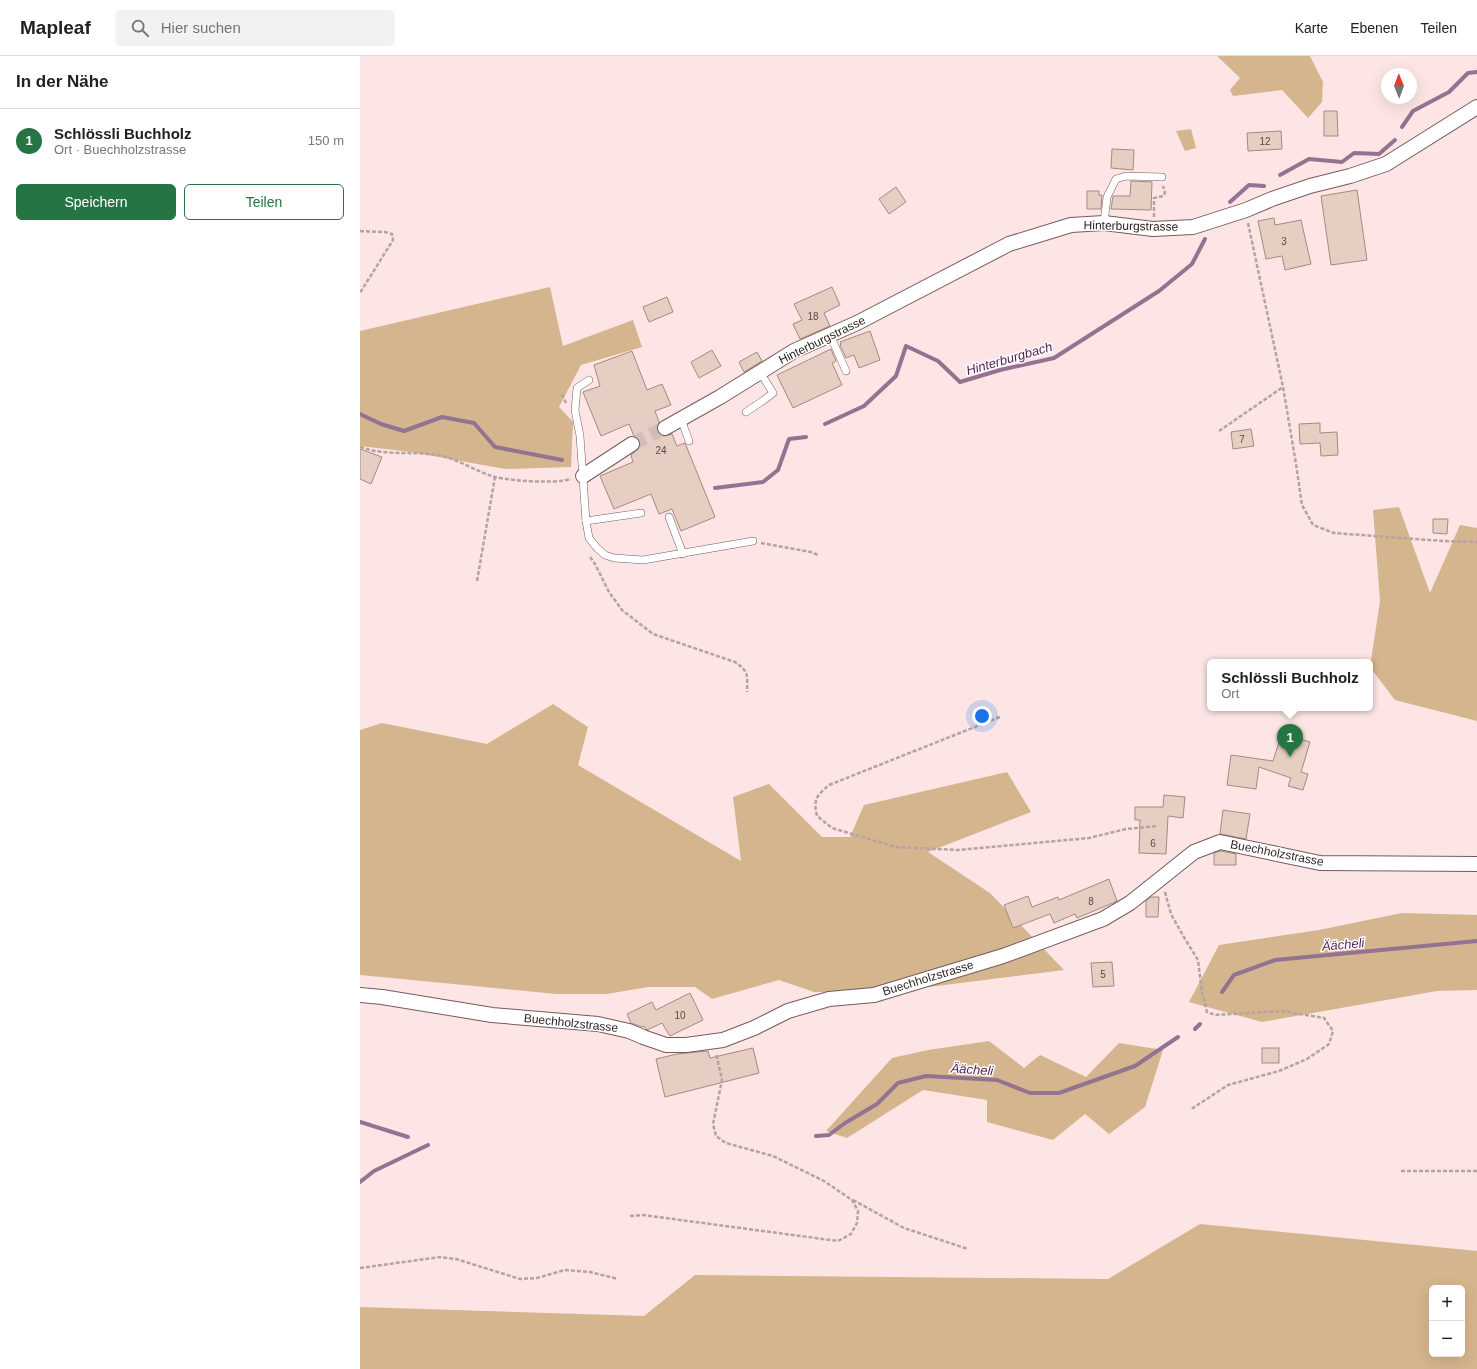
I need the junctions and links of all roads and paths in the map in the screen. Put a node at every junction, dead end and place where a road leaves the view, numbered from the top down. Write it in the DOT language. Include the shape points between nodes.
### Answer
graph roads {
  1 [pos="1477,107"];
  2 [pos="1162,177"];
  3 [pos="1160,198"];
  4 [pos="1246,210"];
  5 [pos="1104,223"];
  6 [pos="1153,229"];
  7 [pos="360,231"];
  8 [pos="360,293"];
  9 [pos="830,335"];
  10 [pos="846,371"];
  11 [pos="760,372"];
  12 [pos="589,380"];
  13 [pos="1283,387"];
  14 [pos="746,412"];
  15 [pos="681,418"];
  16 [pos="665,428"];
  17 [pos="1219,431"];
  18 [pos="689,441"];
  19 [pos="632,444"];
  20 [pos="360,447"];
  21 [pos="583,476"];
  22 [pos="495,477"];
  23 [pos="641,512"];
  24 [pos="669,517"];
  25 [pos="586,521"];
  26 [pos="753,541"];
  27 [pos="1477,542"];
  28 [pos="588,554"];
  29 [pos="683,554"];
  30 [pos="818,555"];
  31 [pos="477,581"];
  32 [pos="747,692"];
  33 [pos="1000,717"];
  34 [pos="1158,826"];
  35 [pos="1477,864"];
  36 [pos="1161,878"];
  37 [pos="360,995"];
  38 [pos="714,1041"];
  39 [pos="1190,1110"];
  40 [pos="1401,1170"];
  41 [pos="1477,1171"];
  42 [pos="852,1200"];
  43 [pos="630,1216"];
  44 [pos="968,1249"];
  45 [pos="360,1268"];
  46 [pos="618,1279"];
  1 -- 4 [label="street, Hinterburgstrasse" via="1386,164 1310,186"];
  2 -- 5 [label="lane" via="1126,176 1116,179 1107,197"];
  3 -- 6 [label="path" via="1154,198"];
  4 -- 6 [label="street, Hinterburgstrasse" via="1193,227"];
  4 -- 13 [label="path"];
  5 -- 6 [label="street, Hinterburgstrasse"];
  5 -- 9 [label="street, Hinterburgstrasse" via="1071,225 1009,244 857,324"];
  7 -- 8 [label="path" via="385,232 392,234 393,240"];
  9 -- 10 [label="lane"];
  9 -- 11 [label="street, Hinterburgstrasse" via="794,351"];
  11 -- 14 [label="lane" via="772,393"];
  11 -- 15 [label="street, Hinterburgstrasse"];
  12 -- 21 [label="lane" via="577,388 575,410"];
  13 -- 17 [label="path"];
  13 -- 27 [label="path" via="1302,505 1313,525 1334,533"];
  15 -- 16 [label="street, Hinterburgstrasse"];
  15 -- 18 [label="lane"];
  19 -- 21 [label="street"];
  20 -- 22 [label="path" via="372,451 439,455"];
  21 -- 22 [label="path" via="566,481"];
  21 -- 25 [label="lane"];
  22 -- 31 [label="path"];
  23 -- 25 [label="lane"];
  24 -- 29 [label="lane"];
  25 -- 29 [label="lane" via="590,538 605,555 643,560"];
  26 -- 29 [label="lane"];
  26 -- 30 [label="path"];
  28 -- 32 [label="path" via="622,610 653,634 736,662 744,668 747,675"];
  33 -- 34 [label="path" via="830,785 819,794 814,804 817,816 832,828 896,847 958,850 1089,838"];
  35 -- 36 [label="street, Buechholzstrasse" via="1320,863 1220,842 1194,852"];
  36 -- 38 [label="street, Buechholzstrasse" via="1130,904 1103,919 1003,956 874,995 829,999 788,1011 754,1028"];
  36 -- 39 [label="path" via="1172,914 1198,960 1207,1012 1215,1015 1282,1011 1324,1018 1333,1031 1329,1044 1307,1059 1279,1071 1228,1086"];
  37 -- 38 [label="street, Buechholzstrasse" via="492,1015 598,1024 629,1031 666,1045"];
  38 -- 42 [label="path" via="722,1080 713,1124 716,1136 726,1143 773,1156 824,1181"];
  40 -- 41 [label="path"];
  42 -- 43 [label="path" via="858,1211 857,1223 851,1234 838,1241 643,1215"];
  42 -- 44 [label="path" via="904,1228"];
  45 -- 46 [label="path" via="440,1257 456,1258 520,1278 537,1278 565,1270 590,1272"];
}
